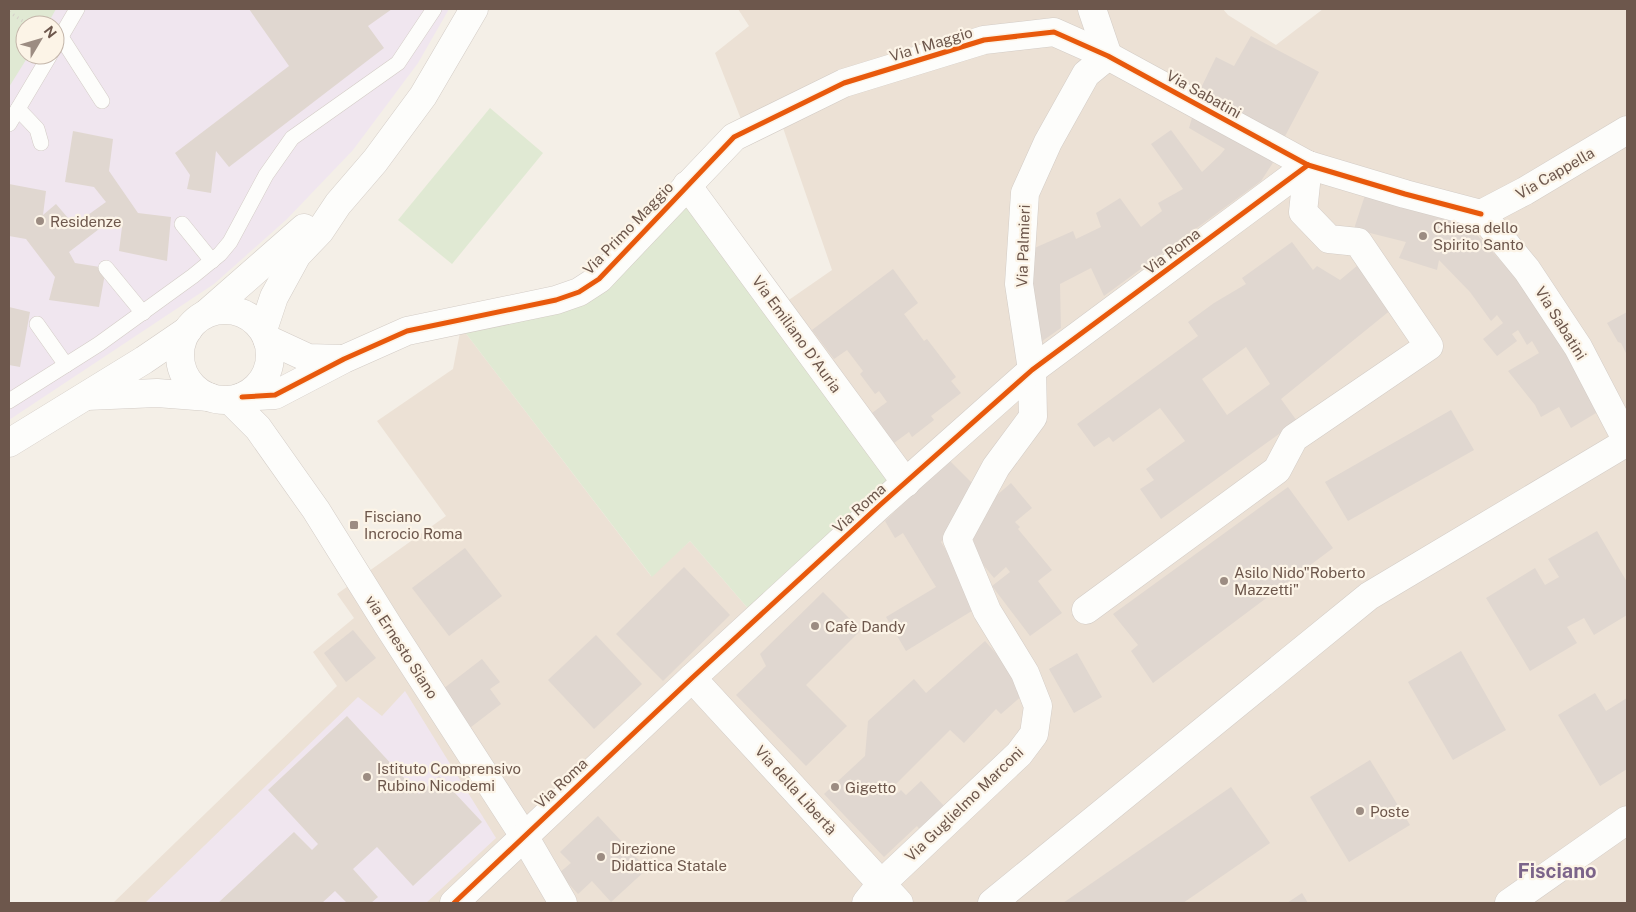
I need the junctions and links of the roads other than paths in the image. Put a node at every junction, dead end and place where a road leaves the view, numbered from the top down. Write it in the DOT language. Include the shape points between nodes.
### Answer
graph roads {
  1 [pos="77,9"];
  2 [pos="434,9"];
  3 [pos="474,9"];
  4 [pos="1092,9"];
  5 [pos="65,30"];
  6 [pos="65,51"];
  7 [pos="1108,56"];
  8 [pos="44,65"];
  9 [pos="102,101"];
  10 [pos="793,108"];
  11 [pos="18,109"];
  12 [pos="9,124"];
  13 [pos="1627,130"];
  14 [pos="41,143"];
  15 [pos="1298,159"];
  16 [pos="687,185"];
  17 [pos="338,204"];
  18 [pos="1481,214"];
  19 [pos="182,224"];
  20 [pos="212,261"];
  21 [pos="106,268"];
  22 [pos="143,313"];
  23 [pos="197,322"];
  24 [pos="38,324"];
  25 [pos="265,334"];
  26 [pos="344,359"];
  27 [pos="66,365"];
  28 [pos="1032,370"];
  29 [pos="86,396"];
  30 [pos="227,398"];
  31 [pos="9,401"];
  32 [pos="1627,441"];
  33 [pos="9,443"];
  34 [pos="906,483"];
  35 [pos="1086,610"];
  36 [pos="692,678"];
  37 [pos="1627,820"];
  38 [pos="524,836"];
  39 [pos="882,897"];
  40 [pos="454,903"];
  41 [pos="563,903"];
  42 [pos="992,903"];
  43 [pos="1509,903"];
  1 -- 5 [label="lane"];
  2 -- 20 [label="lane" via="398,63 292,138 266,175 230,242"];
  3 -- 17 [label="street" via="423,96"];
  4 -- 7 [label="street"];
  6 -- 9 [label="lane"];
  7 -- 10 [label="street, Via I Maggio" via="1054,32 984,40 844,83"];
  7 -- 15 [label="street, Via Sabatini"];
  7 -- 28 [label="street, Via Palmieri" via="1086,74 1048,142 1025,193 1019,284"];
  8 -- 11 [label="lane"];
  10 -- 16 [label="street, Via Primo Maggio" via="734,137"];
  11 -- 12 [label="lane"];
  11 -- 14 [label="lane" via="38,129"];
  13 -- 18 [label="street, Via Cappella" via="1526,191"];
  15 -- 18 [label="street, Via Sabatini" via="1405,194"];
  15 -- 28 [label="street, Via Roma"];
  15 -- 35 [label="street" via="1303,212 1329,239 1358,242 1428,346 1294,438 1277,470"];
  16 -- 26 [label="street, Via Primo Maggio" via="598,279 579,292 556,300 407,330"];
  16 -- 34 [label="street, Via Emiliano D'Auria"];
  17 -- 23 [label="street" via="310,223"];
  17 -- 25 [label="street" via="320,231 297,255 274,297"];
  18 -- 32 [label="street, Via Sabatini" via="1527,270 1578,347"];
  19 -- 20 [label="lane"];
  20 -- 22 [label="lane"];
  21 -- 22 [label="lane"];
  22 -- 27 [label="lane"];
  23 -- 25 [label="street" via="229,310 252,318"];
  23 -- 29 [label="street"];
  23 -- 30 [label="street" via="181,344 182,367 191,385"];
  24 -- 27 [label="lane"];
  25 -- 26 [label="street" via="308,358"];
  25 -- 30 [label="street" via="270,349 268,371 263,381 252,392"];
  26 -- 30 [label="street" via="275,394"];
  27 -- 31 [label="lane"];
  28 -- 34 [label="street, Via Roma"];
  28 -- 39 [label="street, Via Guglielmo Marconi" via="1033,417 996,466 957,539 986,611 1025,673 1038,706 1034,734 1019,754"];
  29 -- 30 [label="street" via="157,393"];
  29 -- 33 [label="street"];
  30 -- 38 [label="street, via Ernesto Siano" via="258,428 316,510"];
  32 -- 42 [label="street" via="1369,596"];
  34 -- 36 [label="street, Via Roma"];
  36 -- 38 [label="street, Via Roma"];
  36 -- 39 [label="street, Via della Libertà"];
  37 -- 43 [label="street"];
  38 -- 40 [label="street, Via Roma"];
  38 -- 41 [label="street, via Ernesto Siano"];
}
